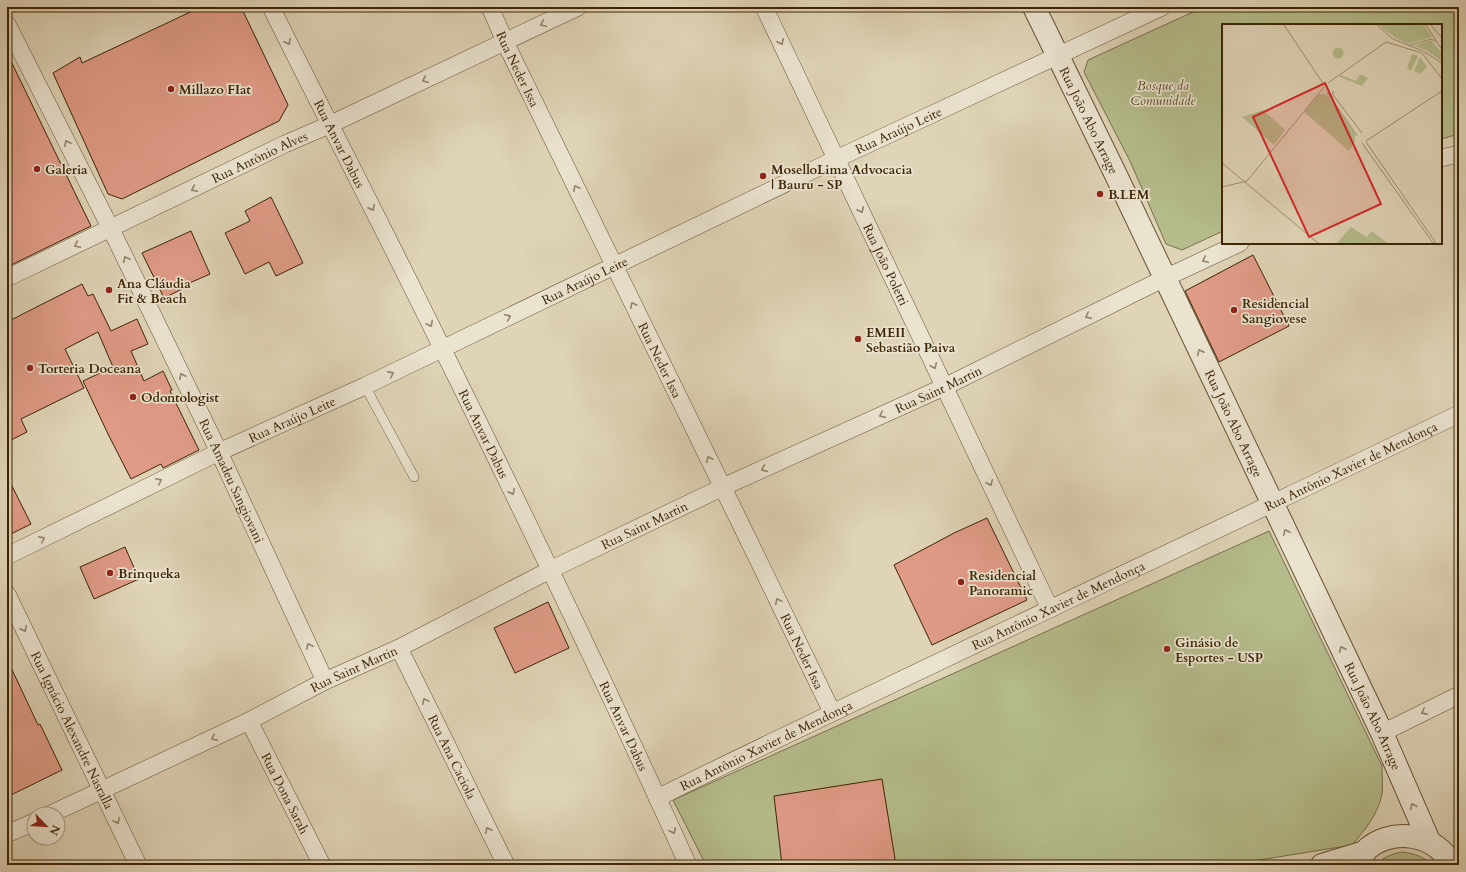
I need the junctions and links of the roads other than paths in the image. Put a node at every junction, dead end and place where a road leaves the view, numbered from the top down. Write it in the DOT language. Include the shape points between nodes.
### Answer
graph roads {
  1 [pos="271,7"];
  2 [pos="490,7"];
  3 [pos="578,7"];
  4 [pos="764,7"];
  5 [pos="1034,7"];
  6 [pos="1162,7"];
  7 [pos="7,24"];
  8 [pos="505,42"];
  9 [pos="1058,56"];
  10 [pos="330,125"];
  11 [pos="1459,154"];
  12 [pos="1442,158"];
  13 [pos="836,159"];
  14 [pos="111,229"];
  15 [pos="1238,244"];
  16 [pos="614,267"];
  17 [pos="7,278"];
  18 [pos="1165,278"];
  19 [pos="443,348"];
  20 [pos="365,386"];
  21 [pos="944,387"];
  22 [pos="1459,414"];
  23 [pos="219,452"];
  24 [pos="414,477"];
  25 [pos="723,487"];
  26 [pos="1273,504"];
  27 [pos="7,556"];
  28 [pos="550,570"];
  29 [pos="7,594"];
  30 [pos="1050,609"];
  31 [pos="399,648"];
  32 [pos="325,681"];
  33 [pos="1459,695"];
  34 [pos="832,712"];
  35 [pos="249,721"];
  36 [pos="1382,733"];
  37 [pos="103,791"];
  38 [pos="658,798"];
  39 [pos="66,807"];
  40 [pos="26,826"];
  41 [pos="7,834"];
  42 [pos="1429,842"];
  43 [pos="1360,858"];
  44 [pos="1453,861"];
  45 [pos="138,865"];
  46 [pos="322,865"];
  47 [pos="506,865"];
  48 [pos="688,865"];
  49 [pos="1322,865"];
  1 -- 10 [label="street, Rua Anvar Dabus, one-way"];
  2 -- 8 [label="street, Rua Neder Issa"];
  3 -- 8 [label="street, Rua Antônio Alves, one-way"];
  4 -- 13 [label="street, Rua João Poletti, one-way"];
  5 -- 9 [label="street, Rua João Abo Arrage"];
  6 -- 9 [label="street, Rua Araújo Leite"];
  14 -- 7 [label="street, Rua Amadeu Sangiovani, one-way"];
  8 -- 10 [label="street, Rua Antônio Alves, one-way"];
  16 -- 8 [label="street, Rua Neder Issa, one-way"];
  9 -- 13 [label="street, Rua Araújo Leite"];
  9 -- 18 [label="street, Rua João Abo Arrage"];
  10 -- 14 [label="street, Rua Antônio Alves, one-way" via="285,144"];
  10 -- 19 [label="street, Rua Anvar Dabus, one-way"];
  11 -- 12 [label="street"];
  13 -- 16 [label="street, Rua Araújo Leite"];
  13 -- 21 [label="street, Rua João Poletti, one-way"];
  14 -- 17 [label="street, Rua Antônio Alves, one-way"];
  23 -- 14 [label="street, Rua Amadeu Sangiovani, one-way"];
  15 -- 18 [label="street, Rua Saint Martin, one-way"];
  19 -- 16 [label="street, Rua Araújo Leite, one-way"];
  25 -- 16 [label="street, Rua Neder Issa, one-way"];
  18 -- 21 [label="street, Rua Saint Martin, one-way"];
  26 -- 18 [label="street, Rua João Abo Arrage, one-way"];
  20 -- 19 [label="street, Rua Araújo Leite, one-way"];
  19 -- 28 [label="street, Rua Anvar Dabus, one-way"];
  20 -- 23 [label="street, Rua Araújo Leite"];
  20 -- 24 [label="lane"];
  21 -- 25 [label="street, Rua Saint Martin, one-way"];
  21 -- 30 [label="street, Rua João Poletti, one-way"];
  22 -- 26 [label="street, Rua Antônio Xavier de Mendonça"];
  27 -- 23 [label="street, Rua Araújo Leite, one-way"];
  32 -- 23 [label="street, Rua Amadeu Sangiovani, one-way"];
  25 -- 28 [label="street, Rua Saint Martin"];
  34 -- 25 [label="street, Rua Neder Issa, one-way"];
  26 -- 30 [label="street, Rua Antônio Xavier de Mendonça"];
  36 -- 26 [label="street, Rua João Abo Arrage, one-way"];
  28 -- 31 [label="street, Rua Saint Martin"];
  28 -- 38 [label="street, Rua Anvar Dabus"];
  29 -- 37 [label="street, Rua Ignácio Alexandre Nasralla, one-way"];
  30 -- 34 [label="street, Rua Antônio Xavier de Mendonça"];
  31 -- 32 [label="street, Rua Saint Martin"];
  47 -- 31 [label="street, Rua Ana Caciola, one-way"];
  32 -- 35 [label="street, Rua Saint Martin"];
  33 -- 36 [label="street, one-way"];
  34 -- 38 [label="street, Rua Antônio Xavier de Mendonça"];
  35 -- 37 [label="street, Rua Saint Martin, one-way"];
  35 -- 46 [label="street, Rua Dona Sarah"];
  42 -- 36 [label="street, Rua João Abo Arrage, one-way"];
  37 -- 39 [label="street, Rua Saint Martin"];
  37 -- 45 [label="street, Rua Ignácio Alexandre Nasralla, one-way"];
  38 -- 48 [label="street, Rua Anvar Dabus, one-way"];
  40 -- 41 [label="street"];
  42 -- 43 [label="street" via="1413,836 1395,836 1379,842"];
  42 -- 44 [label="street"];
  43 -- 49 [label="street"];
}
